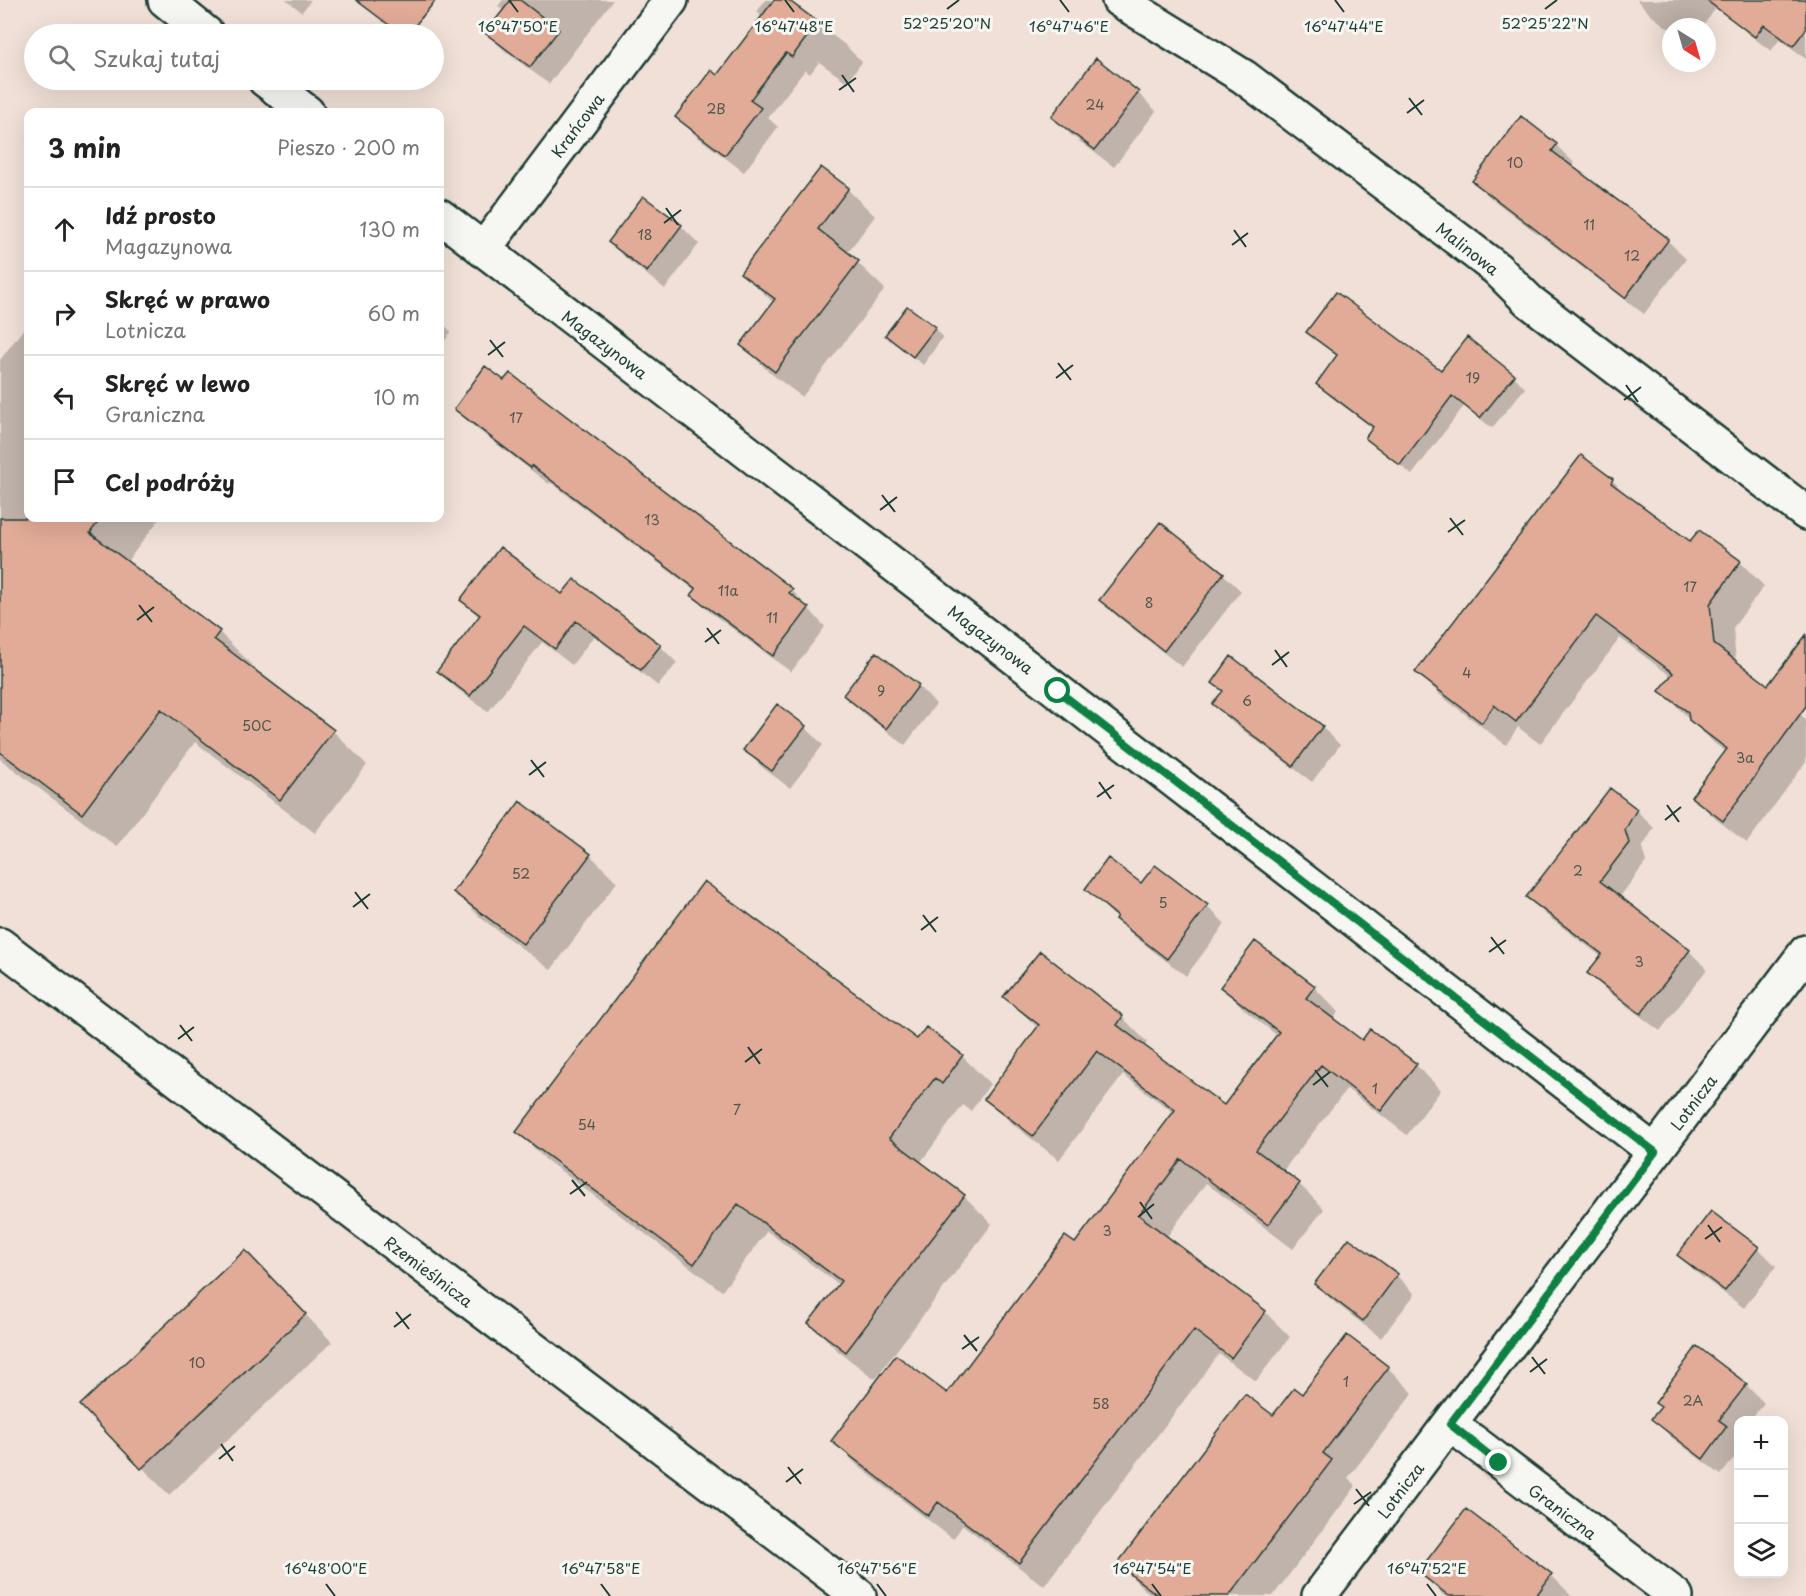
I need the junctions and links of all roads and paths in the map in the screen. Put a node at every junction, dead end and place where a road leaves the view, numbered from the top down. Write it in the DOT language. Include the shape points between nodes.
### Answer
graph roads {
  1 [pos="165,0"];
  2 [pos="671,0"];
  3 [pos="1119,0"];
  4 [pos="195,24"];
  5 [pos="278,90"];
  6 [pos="302,108"];
  7 [pos="444,219"];
  8 [pos="483,250"];
  9 [pos="1806,513"];
  10 [pos="0,945"];
  11 [pos="1806,952"];
  12 [pos="1655,1152"];
  13 [pos="1450,1424"];
  14 [pos="859,1596"];
  15 [pos="1319,1596"];
  16 [pos="1676,1596"];
  1 -- 4 [label="street"];
  2 -- 8 [label="street, Krańcowa"];
  3 -- 9 [label="street, Malinowa" via="1244,77 1497,269 1528,301"];
  5 -- 6 [label="street"];
  7 -- 8 [label="street, Magazynowa"];
  8 -- 12 [label="street, Magazynowa"];
  10 -- 14 [label="street, Rzemieślnicza"];
  11 -- 12 [label="street, Lotnicza"];
  12 -- 13 [label="street, Lotnicza"];
  13 -- 15 [label="street, Lotnicza"];
  13 -- 16 [label="street, Graniczna"];
}
